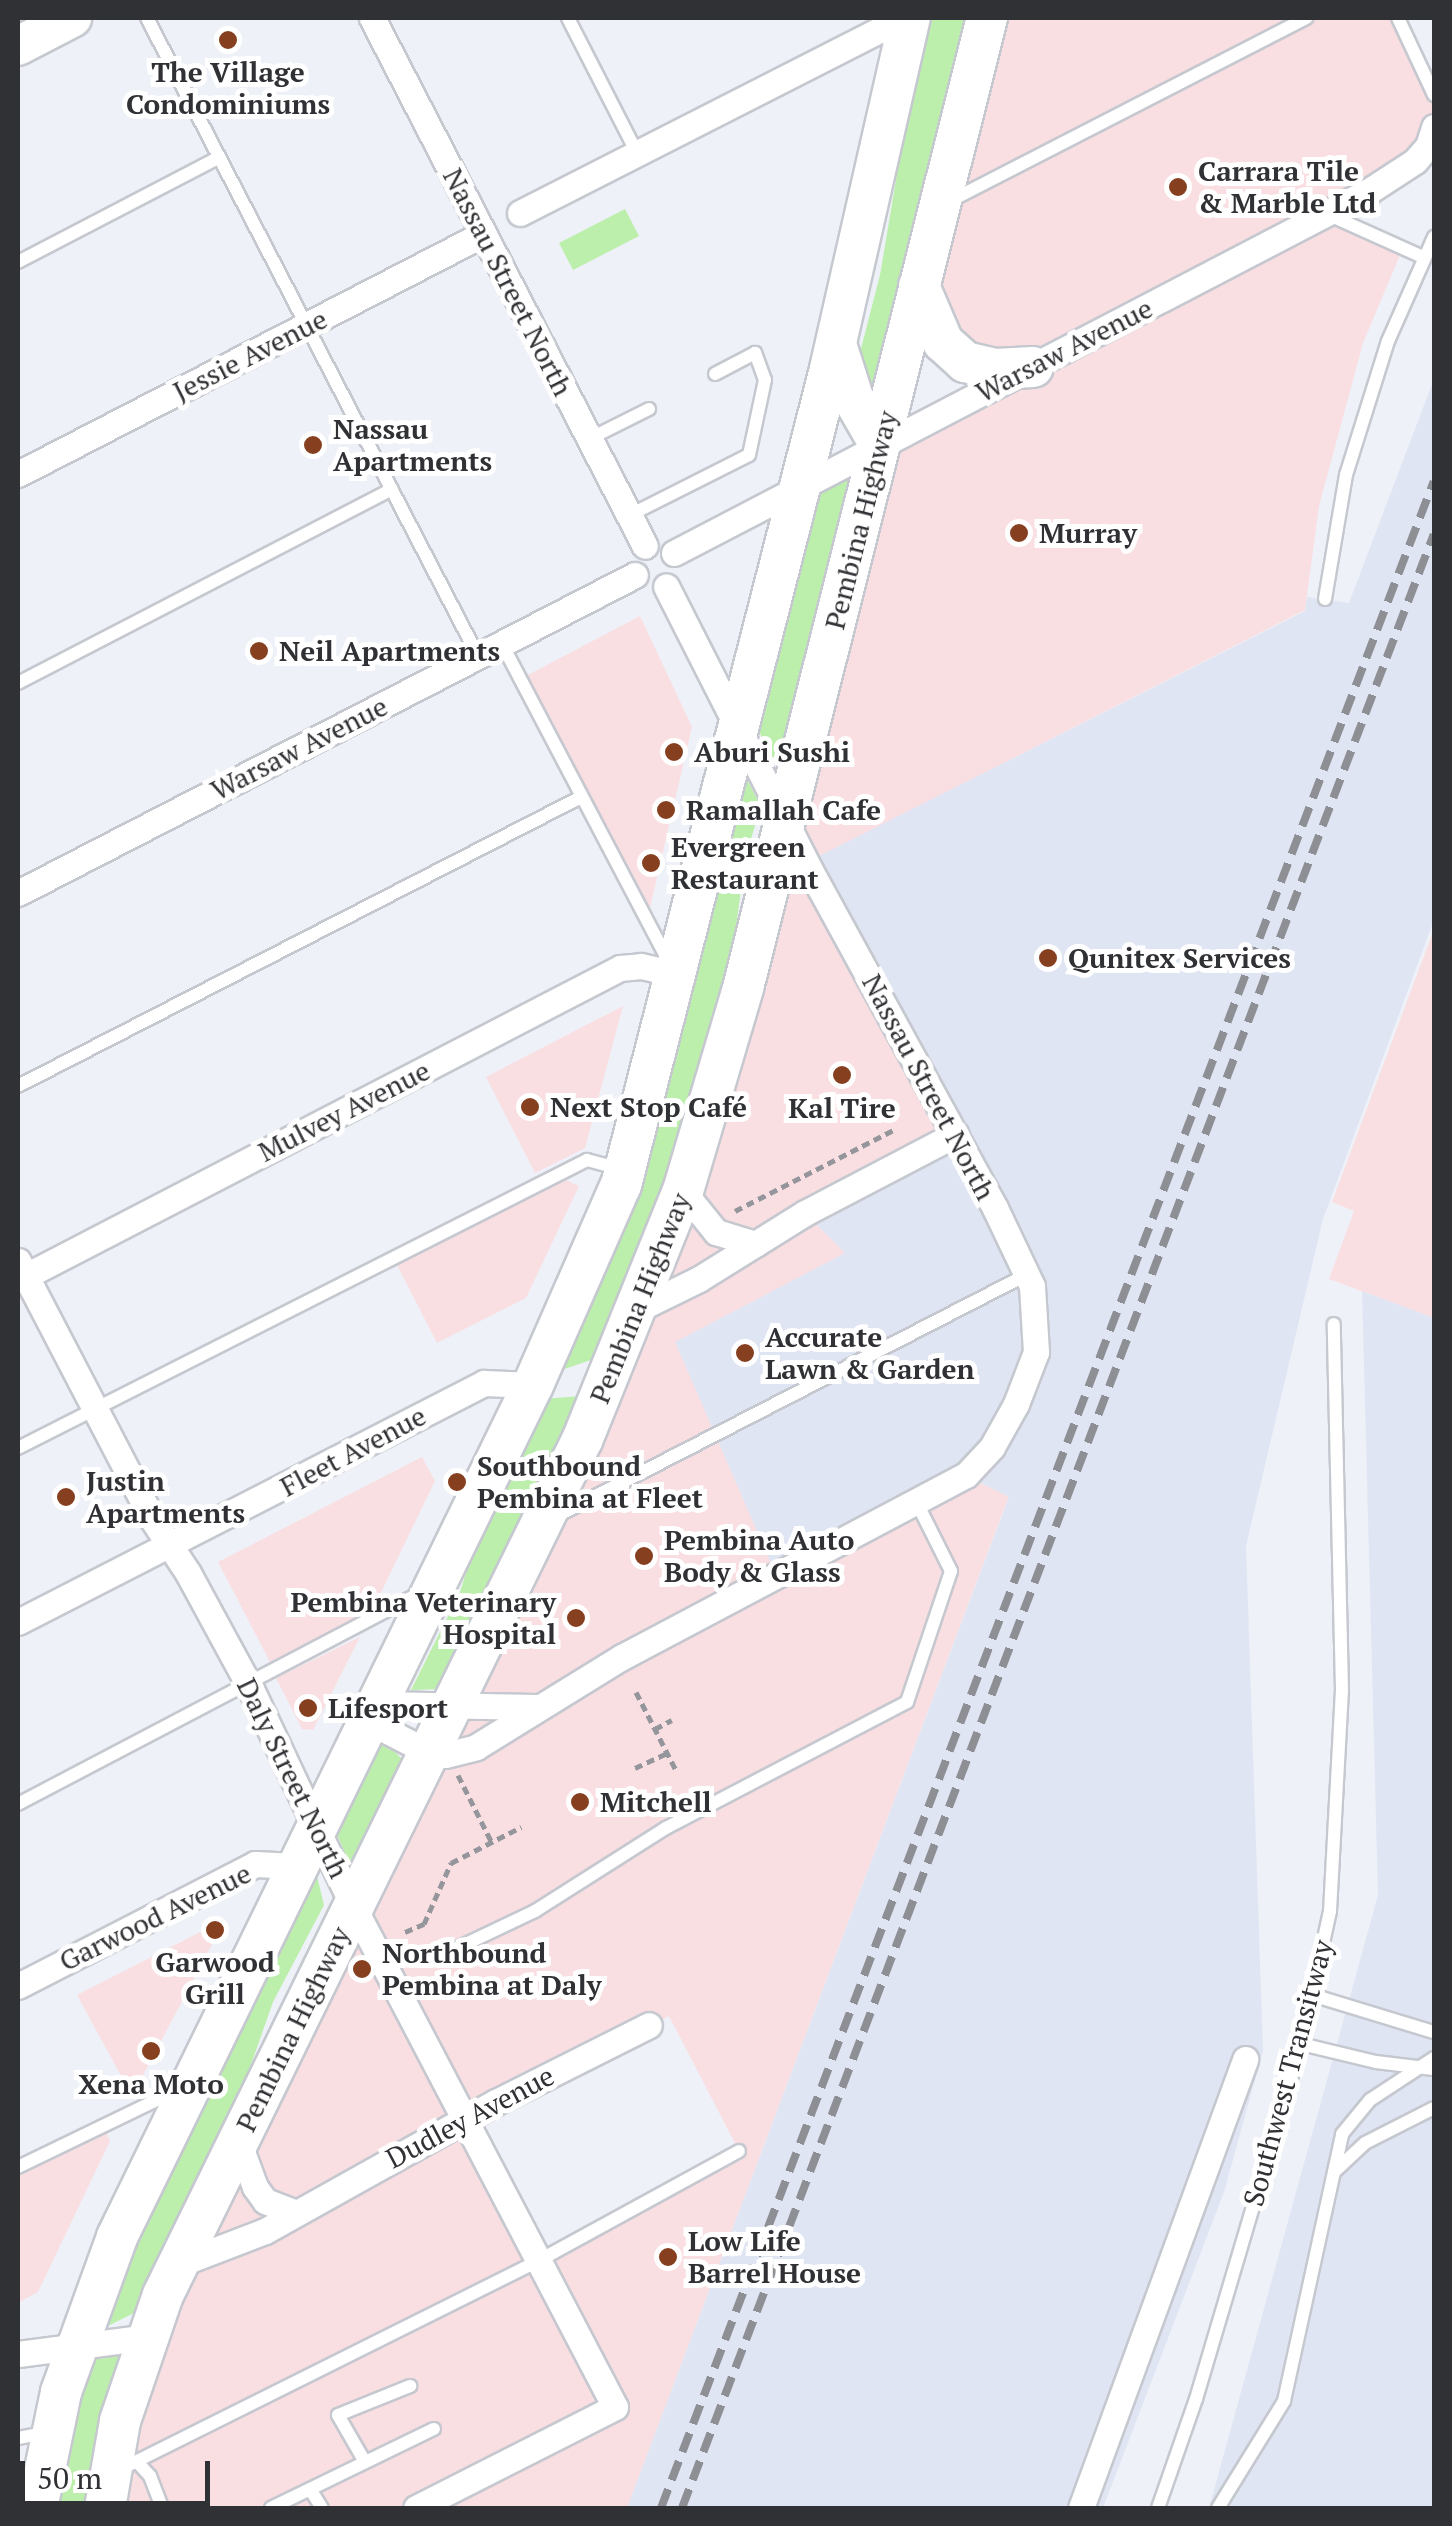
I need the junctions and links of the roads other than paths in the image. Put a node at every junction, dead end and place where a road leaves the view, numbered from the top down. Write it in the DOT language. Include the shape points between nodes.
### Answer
graph roads {
  1 [pos="72,18"];
  2 [pos="147,18"];
  3 [pos="372,18"];
  4 [pos="568,18"];
  5 [pos="902,18"];
  6 [pos="910,18"];
  7 [pos="987,18"];
  8 [pos="1306,18"];
  9 [pos="1398,18"];
  10 [pos="18,46"];
  11 [pos="1434,95"];
  12 [pos="1434,128"];
  13 [pos="637,152"];
  14 [pos="218,158"];
  15 [pos="940,206"];
  16 [pos="520,213"];
  17 [pos="1326,214"];
  18 [pos="481,234"];
  19 [pos="1434,238"];
  20 [pos="1425,258"];
  21 [pos="18,262"];
  22 [pos="919,286"];
  23 [pos="305,326"];
  24 [pos="836,344"];
  25 [pos="1033,366"];
  26 [pos="715,374"];
  27 [pos="649,408"];
  28 [pos="589,439"];
  29 [pos="880,445"];
  30 [pos="18,474"];
  31 [pos="799,486"];
  32 [pos="392,489"];
  33 [pos="630,515"];
  34 [pos="646,546"];
  35 [pos="674,553"];
  36 [pos="635,576"];
  37 [pos="666,586"];
  38 [pos="1325,599"];
  39 [pos="502,644"];
  40 [pos="478,656"];
  41 [pos="18,683"];
  42 [pos="740,725"];
  43 [pos="581,797"];
  44 [pos="786,823"];
  45 [pos="706,859"];
  46 [pos="792,868"];
  47 [pos="18,894"];
  48 [pos="676,974"];
  49 [pos="18,1086"];
  50 [pos="956,1134"];
  51 [pos="626,1171"];
  52 [pos="683,1191"];
  53 [pos="755,1244"];
  54 [pos="20,1272"];
  55 [pos="1026,1276"];
  56 [pos="638,1310"];
  57 [pos="1334,1324"];
  58 [pos="621,1352"];
  59 [pos="533,1385"];
  60 [pos="94,1409"];
  61 [pos="18,1448"];
  62 [pos="916,1501"];
  63 [pos="540,1524"];
  64 [pos="169,1546"];
  65 [pos="435,1586"];
  66 [pos="18,1622"];
  67 [pos="250,1686"];
  68 [pos="449,1707"];
  69 [pos="536,1707"];
  70 [pos="372,1712"];
  71 [pos="441,1762"];
  72 [pos="18,1804"];
  73 [pos="317,1826"];
  74 [pos="298,1866"];
  75 [pos="353,1906"];
  76 [pos="452,1950"];
  77 [pos="18,1986"];
  78 [pos="1312,1995"];
  79 [pos="649,2025"];
  80 [pos="1434,2032"];
  81 [pos="1301,2044"];
  82 [pos="1246,2058"];
  83 [pos="1434,2058"];
  84 [pos="1417,2067"];
  85 [pos="1434,2069"];
  86 [pos="192,2084"];
  87 [pos="1434,2108"];
  88 [pos="464,2120"];
  89 [pos="238,2142"];
  90 [pos="739,2151"];
  91 [pos="18,2167"];
  92 [pos="1334,2172"];
  93 [pos="293,2212"];
  94 [pos="538,2261"];
  95 [pos="179,2264"];
  96 [pos="147,2337"];
  97 [pos="74,2347"];
  98 [pos="18,2354"];
  99 [pos="410,2386"];
  100 [pos="434,2428"];
  101 [pos="34,2435"];
  102 [pos="365,2462"];
  103 [pos="118,2482"];
  104 [pos="310,2490"];
  105 [pos="37,2508"];
  106 [pos="162,2508"];
  107 [pos="271,2508"];
  108 [pos="322,2508"];
  109 [pos="416,2508"];
  110 [pos="1080,2508"];
  111 [pos="1158,2508"];
  112 [pos="1218,2508"];
  1 -- 10 [label="main road"];
  2 -- 14 [label="lane"];
  3 -- 18 [label="street, Nassau Street North"];
  4 -- 13 [label="lane"];
  5 -- 13 [label="street"];
  6 -- 24 [label="main road"];
  7 -- 15 [label="main road, Pembina Highway"];
  8 -- 15 [label="lane"];
  9 -- 11 [label="lane"];
  12 -- 17 [label="street, Warsaw Avenue" via="1415,161"];
  13 -- 16 [label="street"];
  14 -- 21 [label="lane"];
  14 -- 23 [label="lane"];
  15 -- 22 [label="main road, Pembina Highway"];
  17 -- 20 [label="lane"];
  17 -- 25 [label="street, Warsaw Avenue"];
  18 -- 23 [label="street, Jessie Avenue"];
  18 -- 28 [label="street, Nassau Street North"];
  19 -- 20 [label="lane"];
  20 -- 38 [label="lane" via="1388,341 1346,474"];
  22 -- 25 [label="main road" via="943,342 965,362 995,370"];
  22 -- 29 [label="main road, Pembina Highway"];
  23 -- 30 [label="street, Jessie Avenue"];
  23 -- 32 [label="lane"];
  24 -- 29 [label="main road" via="853,398"];
  24 -- 31 [label="main road"];
  25 -- 29 [label="street, Warsaw Avenue"];
  26 -- 33 [label="lane" via="755,353 765,380 749,455"];
  27 -- 28 [label="lane"];
  28 -- 33 [label="street, Nassau Street North"];
  29 -- 31 [label="street, Warsaw Avenue"];
  29 -- 44 [label="main road, Pembina Highway"];
  31 -- 35 [label="street, Warsaw Avenue"];
  31 -- 42 [label="main road"];
  32 -- 40 [label="lane"];
  32 -- 41 [label="lane"];
  33 -- 34 [label="street, Nassau Street North"];
  34 -- 35 [label="street" via="664,545"];
  34 -- 36 [label="street" via="633,562"];
  35 -- 37 [label="street" via="677,575"];
  36 -- 37 [label="street" via="652,589"];
  36 -- 39 [label="street, Warsaw Avenue"];
  37 -- 42 [label="street"];
  39 -- 40 [label="street, Warsaw Avenue"];
  39 -- 43 [label="lane"];
  40 -- 47 [label="street, Warsaw Avenue"];
  42 -- 44 [label="street"];
  42 -- 45 [label="main road"];
  43 -- 48 [label="lane"];
  43 -- 49 [label="lane"];
  44 -- 46 [label="main road, Pembina Highway"];
  45 -- 46 [label="street"];
  45 -- 48 [label="main road"];
  46 -- 50 [label="street, Nassau Street North"];
  46 -- 52 [label="main road, Pembina Highway"];
  48 -- 51 [label="main road"];
  48 -- 54 [label="street, Mulvey Avenue" via="620,968"];
  50 -- 53 [label="street"];
  50 -- 55 [label="street, Nassau Street North"];
  51 -- 59 [label="main road"];
  51 -- 60 [label="lane" via="587,1160"];
  52 -- 53 [label="street" via="716,1232"];
  52 -- 56 [label="main road, Pembina Highway"];
  53 -- 56 [label="street"];
  54 -- 60 [label="street, Daly Street North"];
  55 -- 62 [label="street, Nassau Street North" via="1036,1310 1036,1352 1016,1404 992,1447 966,1475"];
  55 -- 63 [label="lane"];
  56 -- 58 [label="main road, Pembina Highway"];
  57 -- 78 [label="lane, Southwest Transitway" via="1342,1690 1330,1911"];
  58 -- 59 [label="main road" via="567,1385"];
  58 -- 63 [label="main road, Pembina Highway"];
  59 -- 64 [label="street, Fleet Avenue" via="484,1382"];
  59 -- 65 [label="main road"];
  60 -- 61 [label="lane"];
  60 -- 64 [label="street, Daly Street North"];
  62 -- 69 [label="street"];
  62 -- 76 [label="lane" via="951,1571 906,1702"];
  63 -- 68 [label="main road, Pembina Highway"];
  64 -- 66 [label="street, Fleet Avenue"];
  64 -- 67 [label="street, Daly Street North"];
  65 -- 67 [label="lane"];
  65 -- 70 [label="main road"];
  67 -- 72 [label="lane"];
  67 -- 73 [label="street, Daly Street North"];
  68 -- 69 [label="street"];
  68 -- 70 [label="street"];
  68 -- 71 [label="main road, Pembina Highway"];
  69 -- 71 [label="street"];
  70 -- 71 [label="street"];
  70 -- 73 [label="main road"];
  71 -- 75 [label="main road, Pembina Highway"];
  73 -- 74 [label="main road"];
  73 -- 75 [label="street, Daly Street North"];
  74 -- 77 [label="street, Garwood Avenue" via="255,1864"];
  74 -- 86 [label="main road"];
  75 -- 88 [label="street, Daly Street North"];
  75 -- 89 [label="main road, Pembina Highway"];
  78 -- 80 [label="lane"];
  78 -- 81 [label="lane, Southwest Transitway"];
  79 -- 88 [label="street, Dudley Avenue"];
  81 -- 84 [label="lane"];
  81 -- 111 [label="lane, Southwest Transitway"];
  82 -- 110 [label="street"];
  83 -- 84 [label="lane"];
  84 -- 85 [label="lane"];
  84 -- 92 [label="lane" via="1370,2100 1342,2134"];
  86 -- 91 [label="lane"];
  86 -- 97 [label="main road" via="117,2237"];
  87 -- 92 [label="lane" via="1365,2144"];
  88 -- 93 [label="street, Dudley Avenue"];
  88 -- 94 [label="street, Daly Street North"];
  89 -- 93 [label="street" via="265,2201"];
  89 -- 95 [label="main road, Pembina Highway"];
  90 -- 94 [label="lane"];
  92 -- 112 [label="lane" via="1284,2401"];
  93 -- 95 [label="street, Dudley Avenue" via="226,2249"];
  94 -- 103 [label="lane"];
  94 -- 109 [label="street, Daly Street North" via="615,2407"];
  95 -- 96 [label="main road, Pembina Highway"];
  96 -- 97 [label="street"];
  96 -- 103 [label="main road, Pembina Highway" via="120,2421"];
  97 -- 98 [label="street"];
  97 -- 101 [label="main road"];
  99 -- 102 [label="lane" via="338,2415"];
  100 -- 102 [label="lane"];
  101 -- 105 [label="main road"];
  102 -- 104 [label="lane"];
  103 -- 106 [label="lane" via="150,2476"];
  104 -- 107 [label="lane"];
  104 -- 108 [label="lane"];
}
